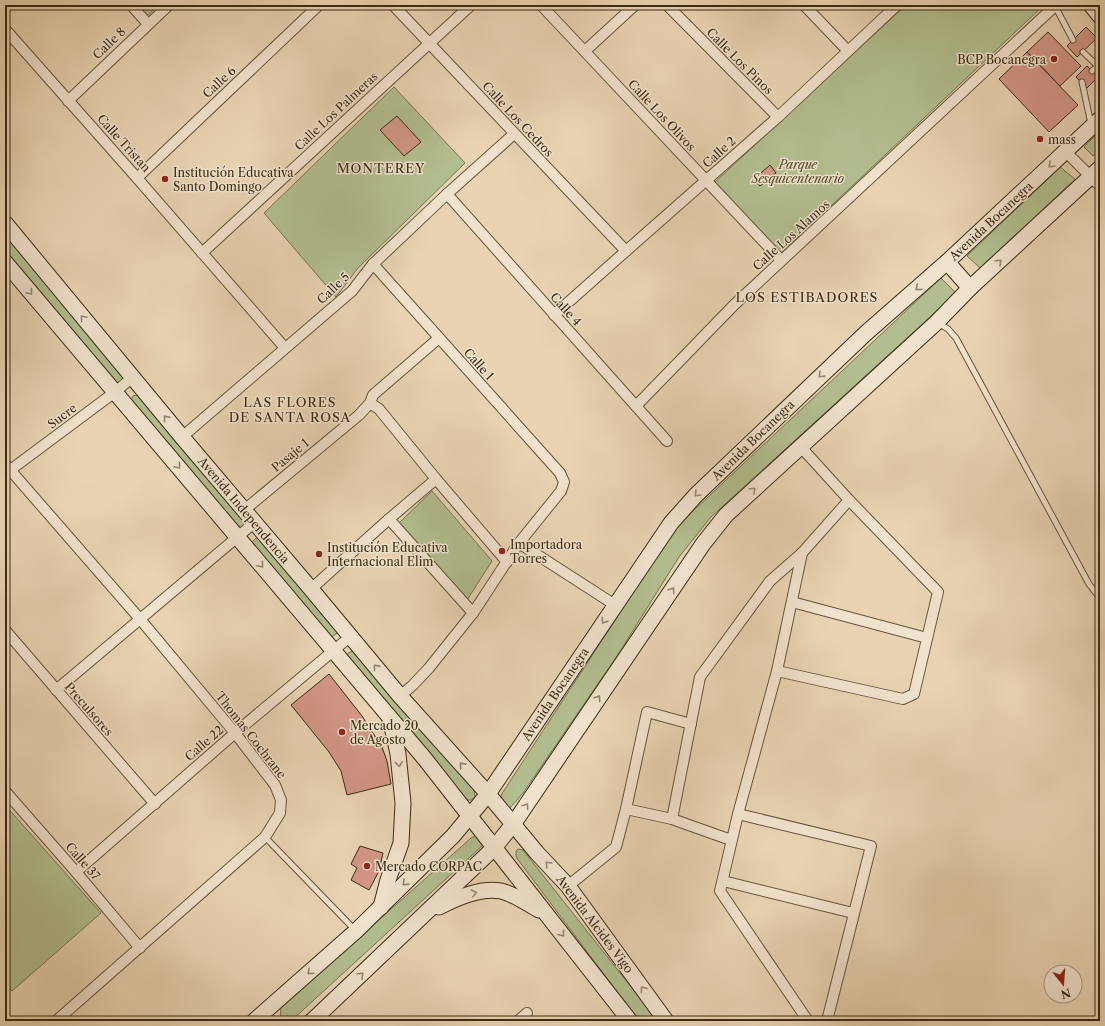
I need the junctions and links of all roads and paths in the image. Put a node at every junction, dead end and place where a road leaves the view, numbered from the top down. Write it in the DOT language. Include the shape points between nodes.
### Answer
graph roads {
  1 [pos="131,5"];
  2 [pos="169,5"];
  3 [pos="319,5"];
  4 [pos="393,5"];
  5 [pos="471,5"];
  6 [pos="542,5"];
  7 [pos="635,5"];
  8 [pos="667,5"];
  9 [pos="804,5"];
  10 [pos="897,5"];
  11 [pos="1091,5"];
  12 [pos="1055,6"];
  13 [pos="1100,16"];
  14 [pos="148,24"];
  15 [pos="5,29"];
  16 [pos="1072,40"];
  17 [pos="429,43"];
  18 [pos="585,51"];
  19 [pos="848,51"];
  20 [pos="1083,52"];
  21 [pos="1099,67"];
  22 [pos="1092,71"];
  23 [pos="1082,82"];
  24 [pos="68,101"];
  25 [pos="778,117"];
  26 [pos="1096,123"];
  27 [pos="514,134"];
  28 [pos="1065,151"];
  29 [pos="1097,177"];
  30 [pos="137,178"];
  31 [pos="706,181"];
  32 [pos="447,194"];
  33 [pos="5,223"];
  34 [pos="626,251"];
  35 [pos="202,253"];
  36 [pos="781,260"];
  37 [pos="5,262"];
  38 [pos="947,262"];
  39 [pos="373,264"];
  40 [pos="970,288"];
  41 [pos="554,315"];
  42 [pos="937,322"];
  43 [pos="439,338"];
  44 [pos="285,348"];
  45 [pos="133,377"];
  46 [pos="115,392"];
  47 [pos="370,403"];
  48 [pos="636,406"];
  49 [pos="182,437"];
  50 [pos="666,441"];
  51 [pos="800,446"];
  52 [pos="7,469"];
  53 [pos="436,479"];
  54 [pos="849,500"];
  55 [pos="243,511"];
  56 [pos="389,519"];
  57 [pos="254,522"];
  58 [pos="237,536"];
  59 [pos="519,543"];
  60 [pos="802,553"];
  61 [pos="507,562"];
  62 [pos="312,589"];
  63 [pos="1100,598"];
  64 [pos="792,602"];
  65 [pos="615,605"];
  66 [pos="474,613"];
  67 [pos="140,619"];
  68 [pos="5,630"];
  69 [pos="351,636"];
  70 [pos="927,638"];
  71 [pos="334,650"];
  72 [pos="777,671"];
  73 [pos="56,690"];
  74 [pos="400,696"];
  75 [pos="386,713"];
  76 [pos="691,724"];
  77 [pos="235,733"];
  78 [pos="5,791"];
  79 [pos="488,794"];
  80 [pos="155,804"];
  81 [pos="626,809"];
  82 [pos="738,814"];
  83 [pos="469,816"];
  84 [pos="672,819"];
  85 [pos="514,823"];
  86 [pos="265,837"];
  87 [pos="731,840"];
  88 [pos="494,848"];
  89 [pos="76,872"];
  90 [pos="723,881"];
  91 [pos="568,886"];
  92 [pos="380,907"];
  93 [pos="425,913"];
  94 [pos="853,913"];
  95 [pos="546,914"];
  96 [pos="356,931"];
  97 [pos="140,948"];
  98 [pos="527,1013"];
  99 [pos="56,1021"];
  100 [pos="254,1021"];
  101 [pos="312,1021"];
  102 [pos="518,1021"];
  103 [pos="630,1021"];
  104 [pos="666,1021"];
  105 [pos="808,1021"];
  106 [pos="827,1021"];
  1 -- 14 [label="street"];
  2 -- 14 [label="street, Calle 8"];
  3 -- 30 [label="street, Calle 6"];
  4 -- 17 [label="street, Calle Los Cedros"];
  5 -- 17 [label="street, Calle Los Palmeras"];
  6 -- 18 [label="street, Calle Los Olivos"];
  7 -- 18 [label="street"];
  8 -- 25 [label="street, Calle Los Pinos"];
  9 -- 19 [label="street"];
  10 -- 19 [label="street, Calle 2"];
  11 -- 13 [label="main road"];
  12 -- 16 [label="lane"];
  12 -- 36 [label="street, Calle Los Alamos"];
  14 -- 24 [label="street, Calle 8"];
  15 -- 24 [label="street, Calle Tristan"];
  17 -- 27 [label="street, Calle Los Cedros"];
  17 -- 35 [label="street, Calle Los Palmeras"];
  18 -- 31 [label="street, Calle Los Olivos"];
  19 -- 25 [label="street, Calle 2"];
  20 -- 21 [label="lane"];
  21 -- 22 [label="lane"];
  23 -- 26 [label="lane"];
  24 -- 30 [label="street, Calle Tristan"];
  25 -- 31 [label="street, Calle 2"];
  26 -- 28 [label="main road, Avenida Bocanegra"];
  27 -- 32 [label="street, Calle 5"];
  27 -- 34 [label="street, Calle Los Cedros"];
  28 -- 29 [label="street"];
  28 -- 38 [label="main road, Avenida Bocanegra, one-way"];
  40 -- 29 [label="main road, one-way"];
  30 -- 35 [label="street, Calle Tristan"];
  31 -- 34 [label="street, Calle 2"];
  31 -- 36 [label="street, Calle Los Olivos"];
  32 -- 39 [label="street, Calle 5"];
  32 -- 41 [label="street, Calle 4"];
  45 -- 33 [label="main road, Avenida Independencia, one-way"];
  34 -- 41 [label="street, Calle 2"];
  35 -- 44 [label="street, Calle Tristan"];
  36 -- 48 [label="street, Calle Los Alamos"];
  37 -- 46 [label="main road, Avenida Independencia, one-way"];
  38 -- 40 [label="main road"];
  38 -- 65 [label="main road, Avenida Bocanegra, one-way" via="866,333 696,495 670,523"];
  39 -- 43 [label="street, Calle 1"];
  39 -- 44 [label="street, Calle 5" via="352,291"];
  40 -- 42 [label="main road"];
  41 -- 48 [label="street, Calle 4"];
  42 -- 51 [label="main road"];
  42 -- 63 [label="lane" via="956,338 1089,584"];
  43 -- 47 [label="street, Pasaje 1" via="373,396"];
  43 -- 59 [label="street, Calle 1" via="560,473 564,482 562,491"];
  44 -- 49 [label="street, Calle 5"];
  45 -- 46 [label="street, Sucre"];
  49 -- 45 [label="main road, Avenida Independencia, one-way"];
  46 -- 52 [label="street, Sucre"];
  46 -- 58 [label="main road, Avenida Independencia, one-way"];
  47 -- 53 [label="street" via="379,409"];
  47 -- 55 [label="street, Pasaje 1" via="359,415"];
  48 -- 50 [label="street, Calle 4"];
  49 -- 55 [label="main road, Avenida Independencia"];
  51 -- 54 [label="street"];
  85 -- 51 [label="main road, one-way" via="703,544 726,515"];
  52 -- 67 [label="street, Thomas Cochrane"];
  53 -- 56 [label="street"];
  53 -- 61 [label="street"];
  54 -- 60 [label="street"];
  54 -- 70 [label="street" via="938,592"];
  55 -- 57 [label="main road, Avenida Independencia"];
  56 -- 62 [label="street"];
  56 -- 66 [label="street"];
  57 -- 58 [label="street"];
  57 -- 62 [label="main road, Avenida Independencia"];
  58 -- 67 [label="street"];
  58 -- 71 [label="main road, Avenida Independencia, one-way"];
  59 -- 61 [label="street"];
  59 -- 65 [label="street"];
  60 -- 64 [label="street"];
  60 -- 76 [label="street" via="770,581 700,677"];
  61 -- 66 [label="street"];
  62 -- 69 [label="main road, Avenida Independencia"];
  64 -- 70 [label="street"];
  64 -- 72 [label="street"];
  65 -- 79 [label="main road, Avenida Bocanegra, one-way"];
  66 -- 74 [label="street" via="413,685"];
  67 -- 73 [label="street"];
  67 -- 77 [label="street, Thomas Cochrane"];
  68 -- 73 [label="street, Preculsores"];
  69 -- 71 [label="street, Calle 22"];
  74 -- 69 [label="main road, Avenida Independencia, one-way"];
  70 -- 72 [label="street" via="914,694 903,699"];
  71 -- 75 [label="main road, Avenida Independencia"];
  71 -- 77 [label="street, Calle 22"];
  72 -- 82 [label="street"];
  73 -- 80 [label="street, Preculsores"];
  79 -- 74 [label="main road, Avenida Independencia, one-way"];
  75 -- 83 [label="main road, Avenida Independencia"];
  75 -- 92 [label="main road, one-way" via="398,754 403,803 401,843"];
  76 -- 81 [label="street" via="647,712"];
  76 -- 84 [label="street"];
  77 -- 80 [label="street, Calle 22"];
  77 -- 86 [label="street, Thomas Cochrane" via="276,785 281,800 280,813"];
  78 -- 89 [label="street, Calle 37"];
  79 -- 83 [label="main road, Avenida Bocanegra"];
  79 -- 85 [label="main road, Avenida Alcides Vigo"];
  80 -- 89 [label="street, Calle 22"];
  81 -- 84 [label="street"];
  81 -- 91 [label="street" via="616,847"];
  82 -- 87 [label="street"];
  82 -- 94 [label="street" via="871,846"];
  83 -- 88 [label="main road"];
  83 -- 92 [label="main road, Avenida Bocanegra, one-way" via="453,836"];
  84 -- 87 [label="street"];
  85 -- 88 [label="main road"];
  91 -- 85 [label="main road, Avenida Alcides Vigo, one-way" via="537,853"];
  86 -- 96 [label="lane"];
  86 -- 97 [label="street, Thomas Cochrane"];
  87 -- 90 [label="street"];
  88 -- 93 [label="main road"];
  88 -- 95 [label="main road"];
  89 -- 97 [label="street, Calle 37"];
  90 -- 94 [label="street"];
  90 -- 105 [label="street" via="720,891"];
  104 -- 91 [label="main road, Avenida Alcides Vigo, one-way"];
  92 -- 96 [label="main road, Avenida Bocanegra"];
  93 -- 95 [label="main road, one-way" via="458,897 501,891"];
  101 -- 93 [label="main road, one-way"];
  94 -- 106 [label="street"];
  95 -- 103 [label="main road, one-way"];
  96 -- 100 [label="main road, Avenida Bocanegra, one-way"];
  97 -- 99 [label="street, Thomas Cochrane"];
  98 -- 102 [label="street"];
}
